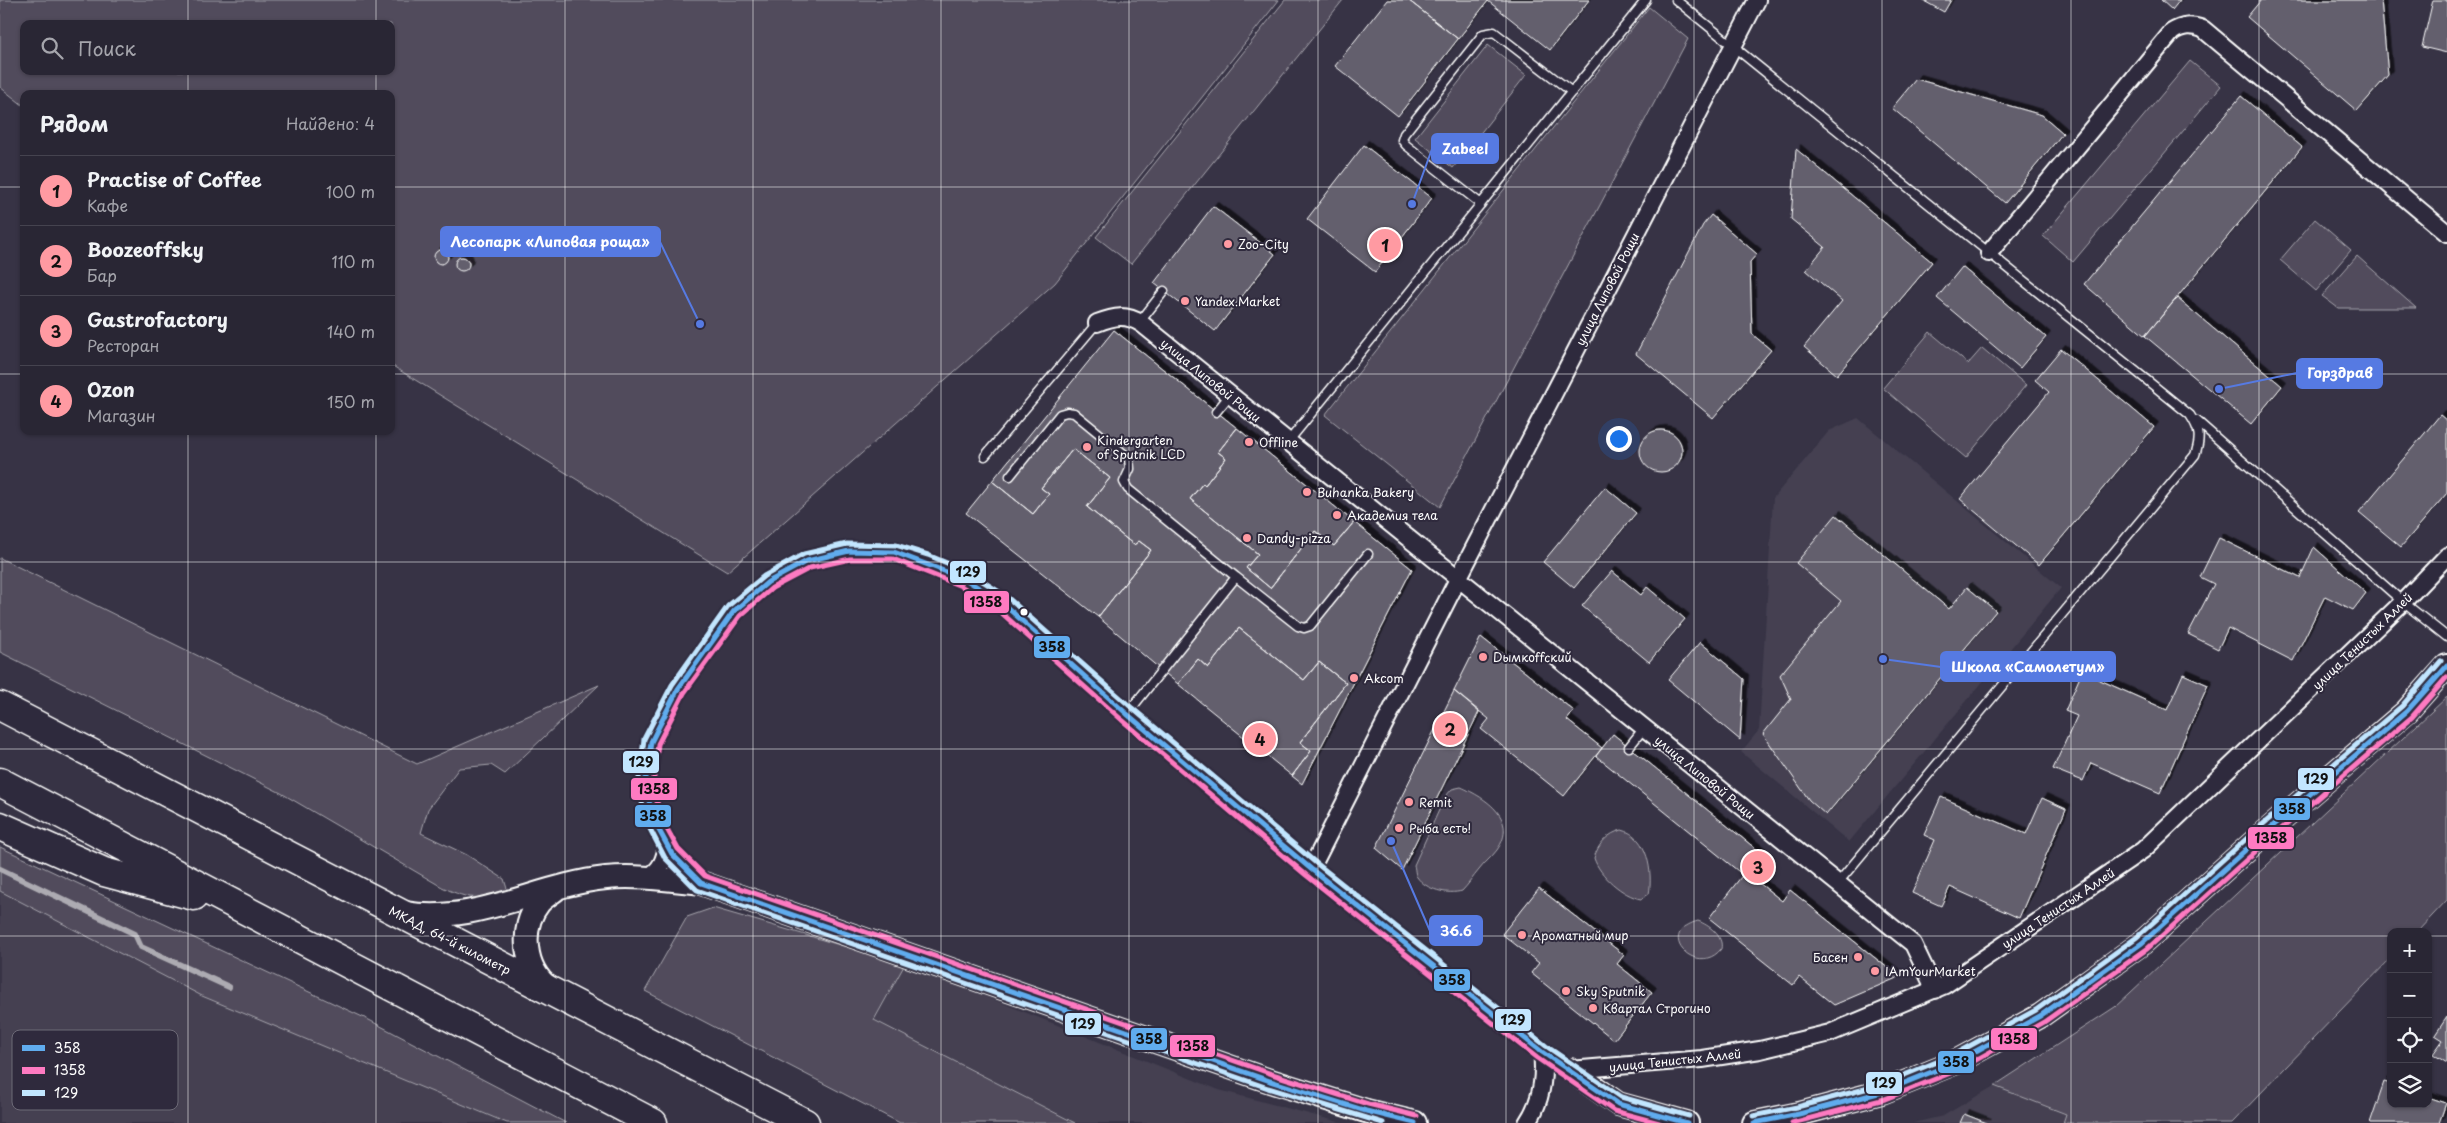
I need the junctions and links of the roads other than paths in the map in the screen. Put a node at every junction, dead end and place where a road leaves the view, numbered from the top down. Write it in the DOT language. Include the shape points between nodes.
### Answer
graph roads {
  1 [pos="1646,0"];
  2 [pos="1676,0"];
  3 [pos="1757,0"];
  4 [pos="1733,46"];
  5 [pos="1572,92"];
  6 [pos="1481,204"];
  7 [pos="2447,234"];
  8 [pos="1989,253"];
  9 [pos="1164,291"];
  10 [pos="1139,322"];
  11 [pos="1097,323"];
  12 [pos="1230,395"];
  13 [pos="1216,412"];
  14 [pos="2190,415"];
  15 [pos="1288,442"];
  16 [pos="985,456"];
  17 [pos="1010,476"];
  18 [pos="1368,554"];
  19 [pos="2447,556"];
  20 [pos="1236,577"];
  21 [pos="1458,579"];
  22 [pos="2403,602"];
  23 [pos="2447,637"];
  24 [pos="2447,666"];
  25 [pos="0,706"];
  26 [pos="1126,714"];
  27 [pos="1644,728"];
  28 [pos="1629,747"];
  29 [pos="0,782"];
  30 [pos="0,826"];
  31 [pos="667,845"];
  32 [pos="1311,869"];
  33 [pos="648,878"];
  34 [pos="701,883"];
  35 [pos="1837,884"];
  36 [pos="555,890"];
  37 [pos="246,910"];
  38 [pos="394,911"];
  39 [pos="1935,990"];
  40 [pos="556,994"];
  41 [pos="1542,1052"];
  42 [pos="1570,1070"];
  43 [pos="653,1123"];
  44 [pos="805,1123"];
  45 [pos="1415,1123"];
  46 [pos="1527,1123"];
  47 [pos="1687,1123"];
  48 [pos="1754,1123"];
  1 -- 5 [label="lane"];
  2 -- 4 [label="lane"];
  3 -- 4 [label="street, улица Липовой Рощи"];
  4 -- 8 [label="lane"];
  4 -- 21 [label="street, улица Липовой Рощи"];
  5 -- 6 [label="lane"];
  5 -- 6 [label="lane" via="1494,32 1482,34 1402,140"];
  6 -- 15 [label="lane"];
  7 -- 8 [label="street" via="2203,29 2182,26 2172,32"];
  8 -- 14 [label="lane"];
  9 -- 10 [label="lane"];
  10 -- 11 [label="street, улица Липовой Рощи" via="1129,317 1114,316"];
  10 -- 12 [label="street, улица Липовой Рощи"];
  11 -- 16 [label="lane"];
  12 -- 13 [label="lane"];
  12 -- 15 [label="street, улица Липовой Рощи"];
  14 -- 22 [label="lane"];
  14 -- 35 [label="lane" via="2198,427 2200,441 2195,455"];
  15 -- 21 [label="street, улица Липовой Рощи"];
  17 -- 20 [label="lane" via="1060,414 1074,413 1129,458 1130,469 1124,482 1128,489"];
  18 -- 20 [label="lane" via="1310,626 1304,628"];
  19 -- 22 [label="street, улица Тенистых Аллей"];
  20 -- 26 [label="lane"];
  21 -- 27 [label="street, улица Липовой Рощи"];
  21 -- 32 [label="street"];
  22 -- 23 [label="lane"];
  22 -- 39 [label="street, улица Тенистых Аллей" via="2143,850"];
  24 -- 48 [label="street" via="2407,711 2142,943 2040,1016 1954,1063 1882,1092"];
  25 -- 38 [label="highway, МКАД, 64-й километр"];
  26 -- 31 [label="street" via="1001,602 964,579 894,552 849,551 807,561 768,582 734,611 678,689 651,742 645,785 654,821"];
  26 -- 32 [label="street"];
  27 -- 28 [label="lane"];
  27 -- 35 [label="street, улица Липовой Рощи"];
  29 -- 37 [label="highway"];
  30 -- 37 [label="highway" via="104,872"];
  31 -- 33 [label="street" via="665,860"];
  31 -- 34 [label="street"];
  32 -- 41 [label="street"];
  33 -- 34 [label="street"];
  33 -- 36 [label="street" via="606,878"];
  34 -- 45 [label="street" via="1270,1081"];
  35 -- 39 [label="street, улица Липовой Рощи" via="1913,944"];
  36 -- 38 [label="street" via="454,915 426,917"];
  36 -- 40 [label="street" via="535,909 527,935 533,970"];
  37 -- 43 [label="highway"];
  38 -- 40 [label="highway, МКАД, 64-й километр"];
  39 -- 42 [label="street, улица Тенистых Аллей" via="1830,1033 1760,1050 1675,1062"];
  40 -- 44 [label="highway, МКАД, 64-й километр"];
  41 -- 42 [label="street"];
  41 -- 46 [label="street" via="1541,1094 1535,1113"];
  42 -- 47 [label="street" via="1618,1104"];
}
